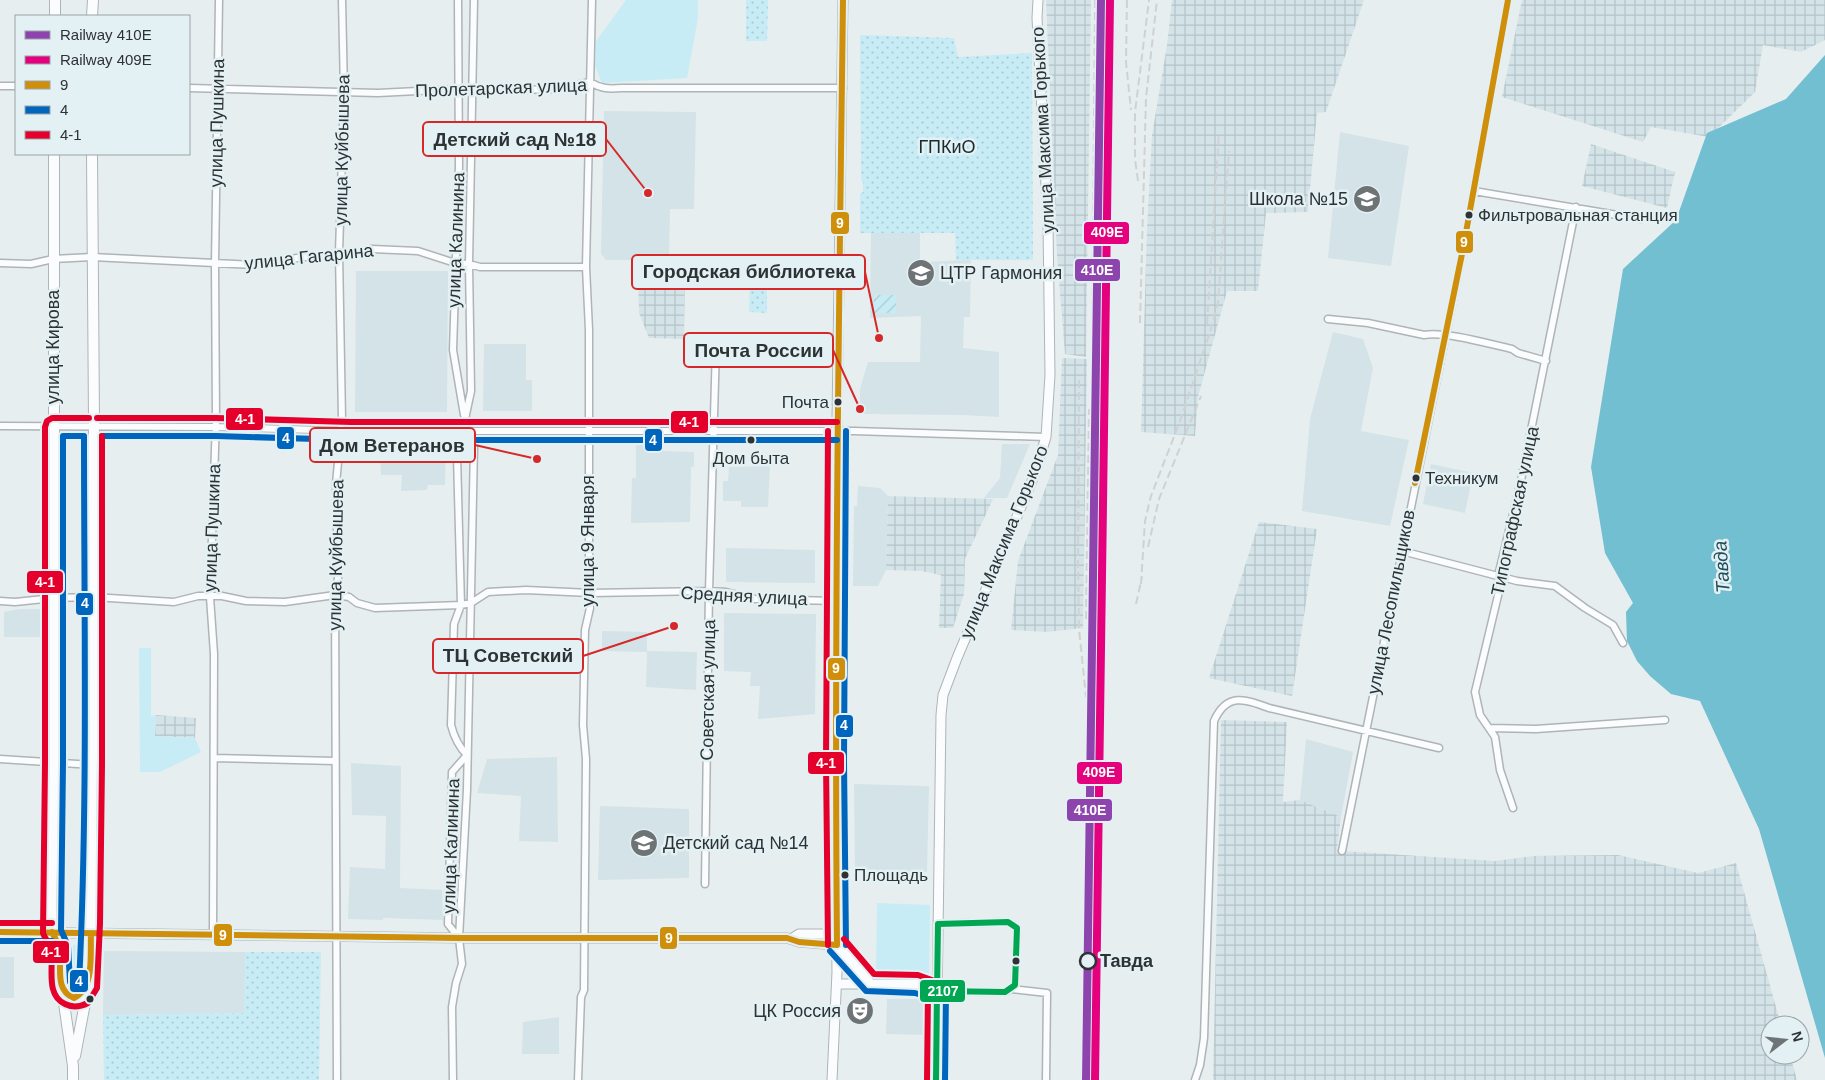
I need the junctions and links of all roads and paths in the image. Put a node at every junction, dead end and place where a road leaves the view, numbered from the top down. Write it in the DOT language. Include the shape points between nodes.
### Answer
graph roads {
  1 [pos="55,0"];
  2 [pos="93,0"];
  3 [pos="219,0"];
  4 [pos="342,0"];
  5 [pos="458,0"];
  6 [pos="474,0"];
  7 [pos="592,0"];
  8 [pos="843,0"];
  9 [pos="1038,0"];
  10 [pos="1508,0"];
  11 [pos="55,15"];
  12 [pos="92,15"];
  13 [pos="590,82"];
  14 [pos="0,86"];
  15 [pos="15,86"];
  16 [pos="190,88"];
  17 [pos="842,88"];
  18 [pos="218,89"];
  19 [pos="458,89"];
  20 [pos="344,91"];
  21 [pos="473,91"];
  22 [pos="54,155"];
  23 [pos="92,155"];
  24 [pos="1474,191"];
  25 [pos="1576,207"];
  26 [pos="1641,219"];
  27 [pos="339,253"];
  28 [pos="92,257"];
  29 [pos="53,259"];
  30 [pos="455,262"];
  31 [pos="0,264"];
  32 [pos="215,264"];
  33 [pos="469,264"];
  34 [pos="586,267"];
  35 [pos="1328,319"];
  36 [pos="1445,335"];
  37 [pos="716,346"];
  38 [pos="1546,361"];
  39 [pos="465,419"];
  40 [pos="0,426"];
  41 [pos="93,426"];
  42 [pos="54,427"];
  43 [pos="216,427"];
  44 [pos="341,430"];
  45 [pos="465,430"];
  46 [pos="588,430"];
  47 [pos="837,431"];
  48 [pos="714,432"];
  49 [pos="1046,437"];
  50 [pos="1402,551"];
  51 [pos="1500,576"];
  52 [pos="709,591"];
  53 [pos="590,593"];
  54 [pos="335,595"];
  55 [pos="93,596"];
  56 [pos="210,597"];
  57 [pos="54,598"];
  58 [pos="0,601"];
  59 [pos="837,601"];
  60 [pos="472,602"];
  61 [pos="461,605"];
  62 [pos="1623,643"];
  63 [pos="1665,720"];
  64 [pos="1489,728"];
  65 [pos="1366,731"];
  66 [pos="1439,748"];
  67 [pos="467,755"];
  68 [pos="214,758"];
  69 [pos="0,759"];
  70 [pos="334,761"];
  71 [pos="54,763"];
  72 [pos="93,765"];
  73 [pos="1513,808"];
  74 [pos="1342,851"];
  75 [pos="705,884"];
  76 [pos="938,924"];
  77 [pos="0,932"];
  78 [pos="52,932"];
  79 [pos="91,934"];
  80 [pos="837,934"];
  81 [pos="213,935"];
  82 [pos="337,936"];
  83 [pos="460,938"];
  84 [pos="585,938"];
  85 [pos="791,939"];
  86 [pos="837,945"];
  87 [pos="870,983"];
  88 [pos="837,984"];
  89 [pos="88,987"];
  90 [pos="62,989"];
  91 [pos="1011,990"];
  92 [pos="937,991"];
  93 [pos="73,1066"];
  94 [pos="73,1080"];
  95 [pos="337,1080"];
  96 [pos="453,1080"];
  97 [pos="578,1080"];
  98 [pos="832,1080"];
  99 [pos="936,1080"];
  100 [pos="1046,1080"];
  101 [pos="1195,1080"];
  1 -- 11 [label="main road"];
  2 -- 12 [label="main road"];
  3 -- 18 [label="street, улица Пушкина"];
  4 -- 20 [label="street, улица Куйбышева"];
  5 -- 19 [label="street, улица Калинина"];
  6 -- 21 [label="street, улица Калинина"];
  7 -- 13 [label="street, улица 9 Января"];
  8 -- 17 [label="street"];
  9 -- 49 [label="street, улица Максима Горького" via="1048,223 1050,375"];
  10 -- 24 [label="street, улица Лесопильщиков"];
  13 -- 17 [label="street, Пролетарская улица" via="609,89"];
  13 -- 21 [label="street, Пролетарская улица" via="558,89"];
  13 -- 34 [label="street, улица 9 Января"];
  14 -- 15 [label="street"];
  16 -- 18 [label="street, Пролетарская улица"];
  17 -- 47 [label="street"];
  18 -- 20 [label="street, Пролетарская улица"];
  18 -- 32 [label="street, улица Пушкина"];
  19 -- 20 [label="street, Пролетарская улица" via="378,93"];
  19 -- 21 [label="street, Пролетарская улица"];
  19 -- 30 [label="street, улица Калинина"];
  20 -- 27 [label="street, улица Куйбышева"];
  21 -- 33 [label="street, улица Калинина"];
  22 -- 29 [label="main road, улица Кирова"];
  23 -- 28 [label="main road, улица Кирова"];
  24 -- 25 [label="street"];
  24 -- 36 [label="street, улица Лесопильщиков"];
  25 -- 26 [label="street"];
  25 -- 38 [label="street, Типографская улица"];
  27 -- 30 [label="street, улица Гагарина" via="372,249 418,251"];
  27 -- 32 [label="street, улица Гагарина" via="255,265"];
  27 -- 44 [label="street, улица Куйбышева"];
  28 -- 29 [label="street, улица Гагарина"];
  28 -- 32 [label="street, улица Гагарина"];
  28 -- 41 [label="main road, улица Кирова"];
  29 -- 31 [label="street, улица Гагарина" via="31,264"];
  29 -- 42 [label="main road, улица Кирова"];
  30 -- 33 [label="street, улица Гагарина"];
  30 -- 39 [label="street, улица Калинина" via="453,350"];
  32 -- 43 [label="street, улица Пушкина"];
  33 -- 34 [label="street, улица Гагарина" via="480,267"];
  33 -- 39 [label="street, улица Калинина" via="472,392"];
  34 -- 46 [label="street, улица 9 Января"];
  35 -- 36 [label="street" via="1368,323 1424,335"];
  36 -- 38 [label="street" via="1512,349"];
  36 -- 50 [label="street, улица Лесопильщиков"];
  37 -- 48 [label="street, Советская улица"];
  38 -- 51 [label="street, Типографская улица"];
  39 -- 45 [label="street, улица Калинина"];
  40 -- 42 [label="street"];
  41 -- 42 [label="street"];
  41 -- 43 [label="street"];
  41 -- 55 [label="main road, улица Кирова"];
  42 -- 57 [label="main road, улица Кирова"];
  43 -- 44 [label="street"];
  43 -- 56 [label="street, улица Пушкина"];
  44 -- 45 [label="street"];
  44 -- 54 [label="street, улица Куйбышева" via="336,484 338,578"];
  45 -- 46 [label="street"];
  45 -- 60 [label="street, улица Калинина" via="474,446"];
  45 -- 61 [label="street, улица Калинина" via="457,456"];
  46 -- 48 [label="street"];
  46 -- 53 [label="street, улица 9 Января"];
  47 -- 48 [label="street"];
  47 -- 49 [label="street"];
  47 -- 59 [label="street"];
  48 -- 52 [label="street, Советская улица"];
  49 -- 76 [label="street, улица Максима Горького" via="1032,481 943,695"];
  50 -- 51 [label="street"];
  50 -- 65 [label="street, улица Лесопильщиков"];
  51 -- 62 [label="street" via="1555,586 1613,625"];
  51 -- 64 [label="street, Типографская улица" via="1475,692 1480,715"];
  52 -- 53 [label="street, Средняя улица"];
  52 -- 59 [label="street, Средняя улица" via="755,599"];
  52 -- 75 [label="street, Советская улица"];
  53 -- 60 [label="street, Средняя улица" via="488,592"];
  53 -- 84 [label="street, улица 9 Января" via="585,630 582,725 586,759"];
  54 -- 56 [label="street, Средняя улица" via="285,602"];
  54 -- 61 [label="street, Средняя улица" via="375,608"];
  54 -- 70 [label="street, улица Куйбышева"];
  55 -- 56 [label="street, Средняя улица" via="174,602 198,596"];
  55 -- 57 [label="street, Средняя улица"];
  55 -- 72 [label="main road, улица Кирова"];
  56 -- 68 [label="street, улица Пушкина" via="214,654"];
  57 -- 58 [label="street, Средняя улица"];
  57 -- 71 [label="main road, улица Кирова"];
  59 -- 80 [label="street"];
  60 -- 61 [label="street, Средняя улица"];
  60 -- 67 [label="street, улица Калинина"];
  61 -- 67 [label="street, улица Калинина" via="454,624 451,725 454,738"];
  63 -- 64 [label="street" via="1536,729"];
  64 -- 73 [label="street, Типографская улица" via="1495,737 1500,770"];
  65 -- 66 [label="street"];
  65 -- 74 [label="street, улица Лесопильщиков"];
  65 -- 101 [label="street" via="1246,701 1230,702 1223,706 1216,718 1204,1038"];
  67 -- 83 [label="street, улица Калинина"];
  67 -- 83 [label="street, улица Калинина" via="452,772 448,924"];
  68 -- 70 [label="street"];
  68 -- 81 [label="street, улица Пушкина"];
  69 -- 71 [label="street"];
  70 -- 82 [label="street, улица Куйбышева"];
  71 -- 72 [label="street"];
  71 -- 78 [label="main road, улица Кирова"];
  72 -- 79 [label="main road, улица Кирова"];
  76 -- 91 [label="street" via="1008,922 1016,928 1015,985"];
  76 -- 92 [label="street, улица Максима Горького"];
  77 -- 78 [label="street"];
  78 -- 79 [label="street"];
  78 -- 90 [label="main road, улица Кирова" via="59,947"];
  79 -- 81 [label="street"];
  79 -- 89 [label="main road, улица Кирова"];
  80 -- 85 [label="street" via="799,934"];
  80 -- 86 [label="street"];
  81 -- 82 [label="street"];
  82 -- 83 [label="street"];
  82 -- 95 [label="street, улица Куйбышева"];
  83 -- 84 [label="street"];
  83 -- 96 [label="street, улица Калинина" via="462,964 452,1007"];
  84 -- 85 [label="street"];
  84 -- 97 [label="street, улица 9 Января"];
  85 -- 86 [label="street"];
  86 -- 87 [label="street"];
  86 -- 88 [label="street"];
  87 -- 88 [label="street"];
  87 -- 92 [label="street" via="917,984"];
  88 -- 98 [label="street"];
  89 -- 90 [label="main road" via="82,996 74,998"];
  89 -- 93 [label="main road, улица Кирова"];
  90 -- 93 [label="main road, улица Кирова"];
  91 -- 92 [label="street"];
  91 -- 100 [label="street" via="1047,993"];
  92 -- 99 [label="street, улица Максима Горького"];
  93 -- 94 [label="main road, улица Кирова"];
}
